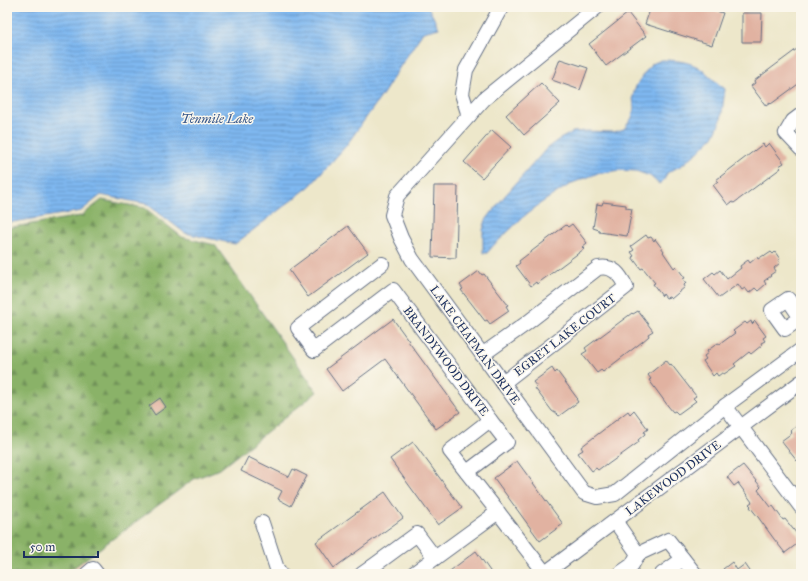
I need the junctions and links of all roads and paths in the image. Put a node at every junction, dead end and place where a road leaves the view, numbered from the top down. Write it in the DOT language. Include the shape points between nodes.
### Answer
graph roads {
  1 [pos="503,7"];
  2 [pos="597,7"];
  3 [pos="801,115"];
  4 [pos="469,116"];
  5 [pos="801,149"];
  6 [pos="382,264"];
  7 [pos="801,350"];
  8 [pos="482,355"];
  9 [pos="801,382"];
  10 [pos="503,384"];
  11 [pos="725,406"];
  12 [pos="490,420"];
  13 [pos="740,428"];
  14 [pos="467,472"];
  15 [pos="801,507"];
  16 [pos="498,512"];
  17 [pos="615,521"];
  18 [pos="262,523"];
  19 [pos="435,558"];
  20 [pos="683,559"];
  21 [pos="636,564"];
  22 [pos="371,572"];
  23 [pos="87,574"];
  24 [pos="97,574"];
  25 [pos="281,574"];
  26 [pos="413,574"];
  27 [pos="545,574"];
  28 [pos="619,574"];
  29 [pos="662,574"];
  30 [pos="694,574"];
  1 -- 4 [label="street" via="466,70 462,94"];
  2 -- 4 [label="street, LAKE CHAPMAN DRIVE" via="484,99"];
  3 -- 5 [label="street" via="793,121 786,133"];
  4 -- 8 [label="street, LAKE CHAPMAN DRIVE" via="397,196 392,215 412,259"];
  6 -- 12 [label="street, BRANDYWOOD DRIVE" via="298,328 314,350 393,290"];
  7 -- 11 [label="street, LAKE CHAPMAN DRIVE"];
  8 -- 10 [label="street, LAKE CHAPMAN DRIVE"];
  8 -- 10 [label="street, EGRET LAKE COURT" via="598,268 613,269 620,276 626,287"];
  9 -- 13 [label="street, LAKEWOOD DRIVE"];
  10 -- 11 [label="street, LAKE CHAPMAN DRIVE" via="584,493 597,498 615,494"];
  11 -- 13 [label="street"];
  12 -- 14 [label="street, BRANDYWOOD DRIVE" via="450,451"];
  12 -- 14 [label="street" via="507,442"];
  13 -- 15 [label="street"];
  13 -- 17 [label="street, LAKEWOOD DRIVE"];
  14 -- 16 [label="street, BRANDYWOOD DRIVE"];
  16 -- 19 [label="street"];
  16 -- 27 [label="street, BRANDYWOOD DRIVE"];
  17 -- 21 [label="street"];
  17 -- 27 [label="street, LAKEWOOD DRIVE"];
  18 -- 25 [label="street" via="277,569"];
  19 -- 22 [label="street" via="417,534"];
  19 -- 26 [label="street"];
  20 -- 21 [label="street" via="668,540"];
  20 -- 29 [label="street"];
  20 -- 30 [label="street"];
  21 -- 28 [label="street"];
  23 -- 24 [label="street" via="93,569"];
}
